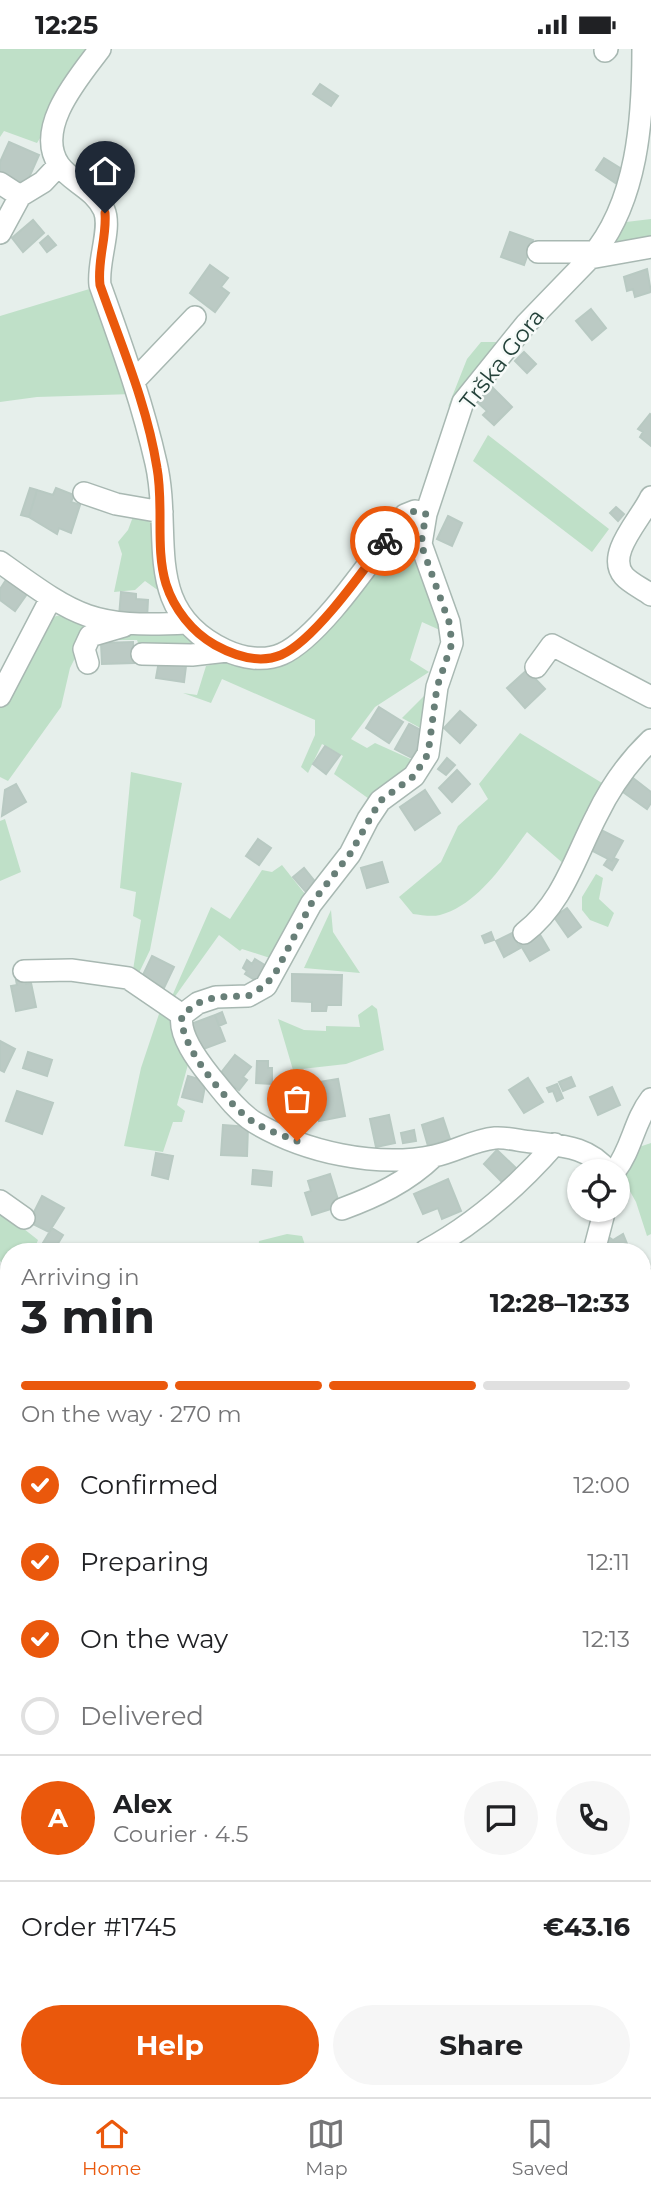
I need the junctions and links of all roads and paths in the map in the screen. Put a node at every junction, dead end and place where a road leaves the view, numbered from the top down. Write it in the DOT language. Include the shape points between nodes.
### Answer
graph roads {
  1 [pos="100,49"];
  2 [pos="642,49"];
  3 [pos="59,165"];
  4 [pos="0,183"];
  5 [pos="20,196"];
  6 [pos="0,233"];
  7 [pos="651,247"];
  8 [pos="538,252"];
  9 [pos="593,255"];
  10 [pos="195,317"];
  11 [pos="135,380"];
  12 [pos="84,493"];
  13 [pos="651,497"];
  14 [pos="162,512"];
  15 [pos="426,514"];
  16 [pos="0,562"];
  17 [pos="651,595"];
  18 [pos="50,600"];
  19 [pos="187,623"];
  20 [pos="124,626"];
  21 [pos="227,651"];
  22 [pos="142,655"];
  23 [pos="88,663"];
  24 [pos="536,667"];
  25 [pos="0,697"];
  26 [pos="651,697"];
  27 [pos="651,740"];
  28 [pos="524,933"];
  29 [pos="24,971"];
  30 [pos="182,1015"];
  31 [pos="651,1100"];
  32 [pos="555,1144"];
  33 [pos="434,1156"];
  34 [pos="598,1159"];
  35 [pos="622,1159"];
  36 [pos="0,1201"];
  37 [pos="342,1209"];
  38 [pos="24,1217"];
  39 [pos="602,1222"];
  40 [pos="439,1243"];
  41 [pos="596,1243"];
  1 -- 3 [label="street" via="55,118 52,143"];
  2 -- 9 [label="street, Trška Gora" via="639,123 627,184 618,215"];
  3 -- 5 [label="street"];
  3 -- 11 [label="street" via="93,193 105,213 100,285"];
  4 -- 5 [label="street"];
  5 -- 6 [label="street"];
  7 -- 9 [label="street"];
  8 -- 9 [label="street"];
  9 -- 15 [label="street, Trška Gora" via="526,324 463,402"];
  10 -- 11 [label="street"];
  11 -- 14 [label="street" via="157,467"];
  12 -- 14 [label="street"];
  13 -- 17 [label="street" via="618,550 617,562 624,575"];
  14 -- 19 [label="street" via="165,582"];
  15 -- 21 [label="street" via="415,511 405,515 300,643 280,655 261,658"];
  15 -- 30 [label="street, Trška Gora" via="421,544 452,643 437,687 428,754 414,776 380,801 350,854 311,904 266,985 248,996 198,1003"];
  16 -- 18 [label="street"];
  18 -- 20 [label="street" via="85,617"];
  18 -- 25 [label="street"];
  19 -- 20 [label="street"];
  19 -- 21 [label="street"];
  20 -- 23 [label="street" via="90,636 84,649"];
  21 -- 22 [label="street"];
  24 -- 26 [label="street" via="552,645"];
  27 -- 28 [label="street" via="618,778 557,901"];
  29 -- 30 [label="street" via="82,971 128,978"];
  30 -- 33 [label="street" via="181,1023 200,1063 252,1121 315,1148 363,1157"];
  31 -- 35 [label="street"];
  32 -- 33 [label="street" via="497,1137"];
  32 -- 34 [label="street"];
  32 -- 40 [label="street" via="511,1192"];
  33 -- 37 [label="street" via="389,1190"];
  36 -- 38 [label="street"];
  39 -- 41 [label="street"];
}
